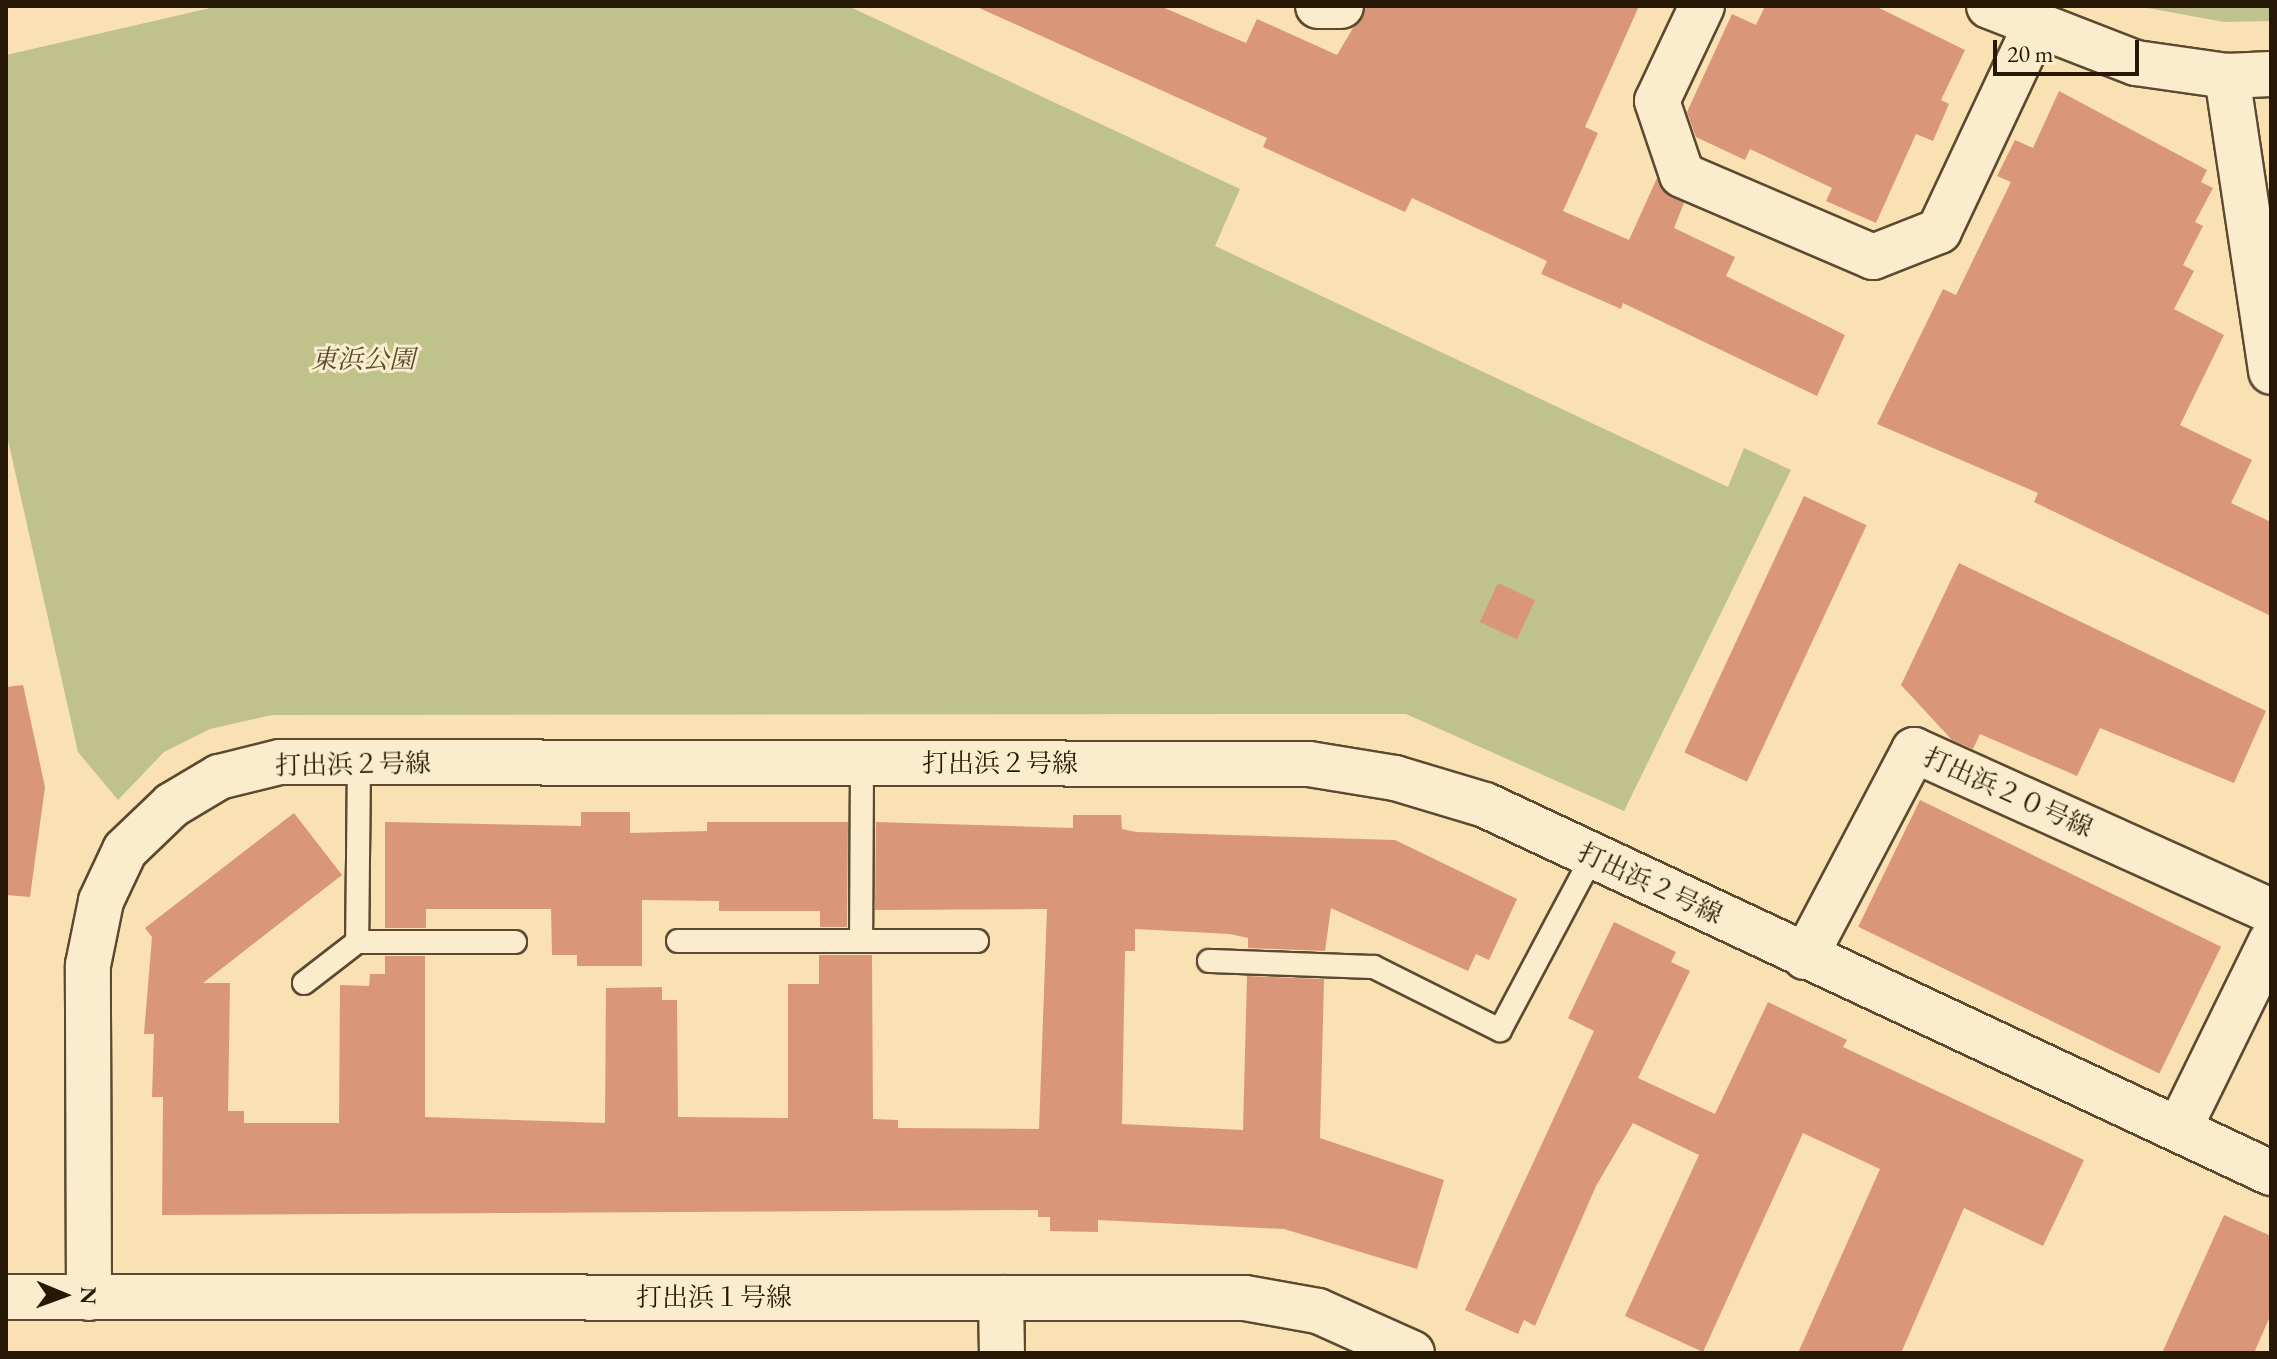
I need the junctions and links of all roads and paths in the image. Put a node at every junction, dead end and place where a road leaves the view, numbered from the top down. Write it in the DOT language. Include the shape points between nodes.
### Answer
graph roads {
  1 [pos="1318,6"];
  2 [pos="1341,6"];
  3 [pos="1702,6"];
  4 [pos="1989,6"];
  5 [pos="2035,27"];
  6 [pos="2271,74"];
  7 [pos="2227,76"];
  8 [pos="2271,372"];
  9 [pos="359,763"];
  10 [pos="862,764"];
  11 [pos="1592,857"];
  12 [pos="2271,911"];
  13 [pos="678,941"];
  14 [pos="861,941"];
  15 [pos="977,941"];
  16 [pos="2271,941"];
  17 [pos="357,942"];
  18 [pos="515,942"];
  19 [pos="1805,957"];
  20 [pos="1209,961"];
  21 [pos="304,983"];
  22 [pos="2179,1129"];
  23 [pos="2271,1173"];
  24 [pos="6,1297"];
  25 [pos="89,1298"];
  26 [pos="1001,1298"];
  27 [pos="1002,1353"];
  28 [pos="1412,1353"];
  1 -- 2 [label="street"];
  3 -- 5 [label="street" via="1657,101 1682,175 1873,257 1939,231"];
  4 -- 5 [label="street"];
  5 -- 7 [label="street" via="2136,63"];
  6 -- 7 [label="street"];
  7 -- 8 [label="street"];
  9 -- 10 [label="street, 打出浜２号線"];
  9 -- 17 [label="lane"];
  9 -- 25 [label="street, 打出浜２号線" via="280,762 219,777 172,805 125,850 101,901 88,965"];
  10 -- 11 [label="street, 打出浜２号線" via="1309,764 1395,778 1485,805"];
  10 -- 14 [label="lane"];
  11 -- 19 [label="street, 打出浜２号線"];
  11 -- 20 [label="lane" via="1500,1030 1374,967"];
  12 -- 19 [label="street, 打出浜２０号線" via="1914,750"];
  13 -- 14 [label="lane"];
  14 -- 15 [label="lane"];
  16 -- 22 [label="street"];
  17 -- 18 [label="lane"];
  17 -- 21 [label="lane"];
  19 -- 22 [label="street, 打出浜２号線"];
  22 -- 23 [label="street, 打出浜２号線"];
  24 -- 25 [label="street, 打出浜１号線"];
  25 -- 26 [label="street, 打出浜１号線"];
  26 -- 27 [label="street"];
  26 -- 28 [label="street, 打出浜１号線" via="1245,1298 1318,1311"];
}
